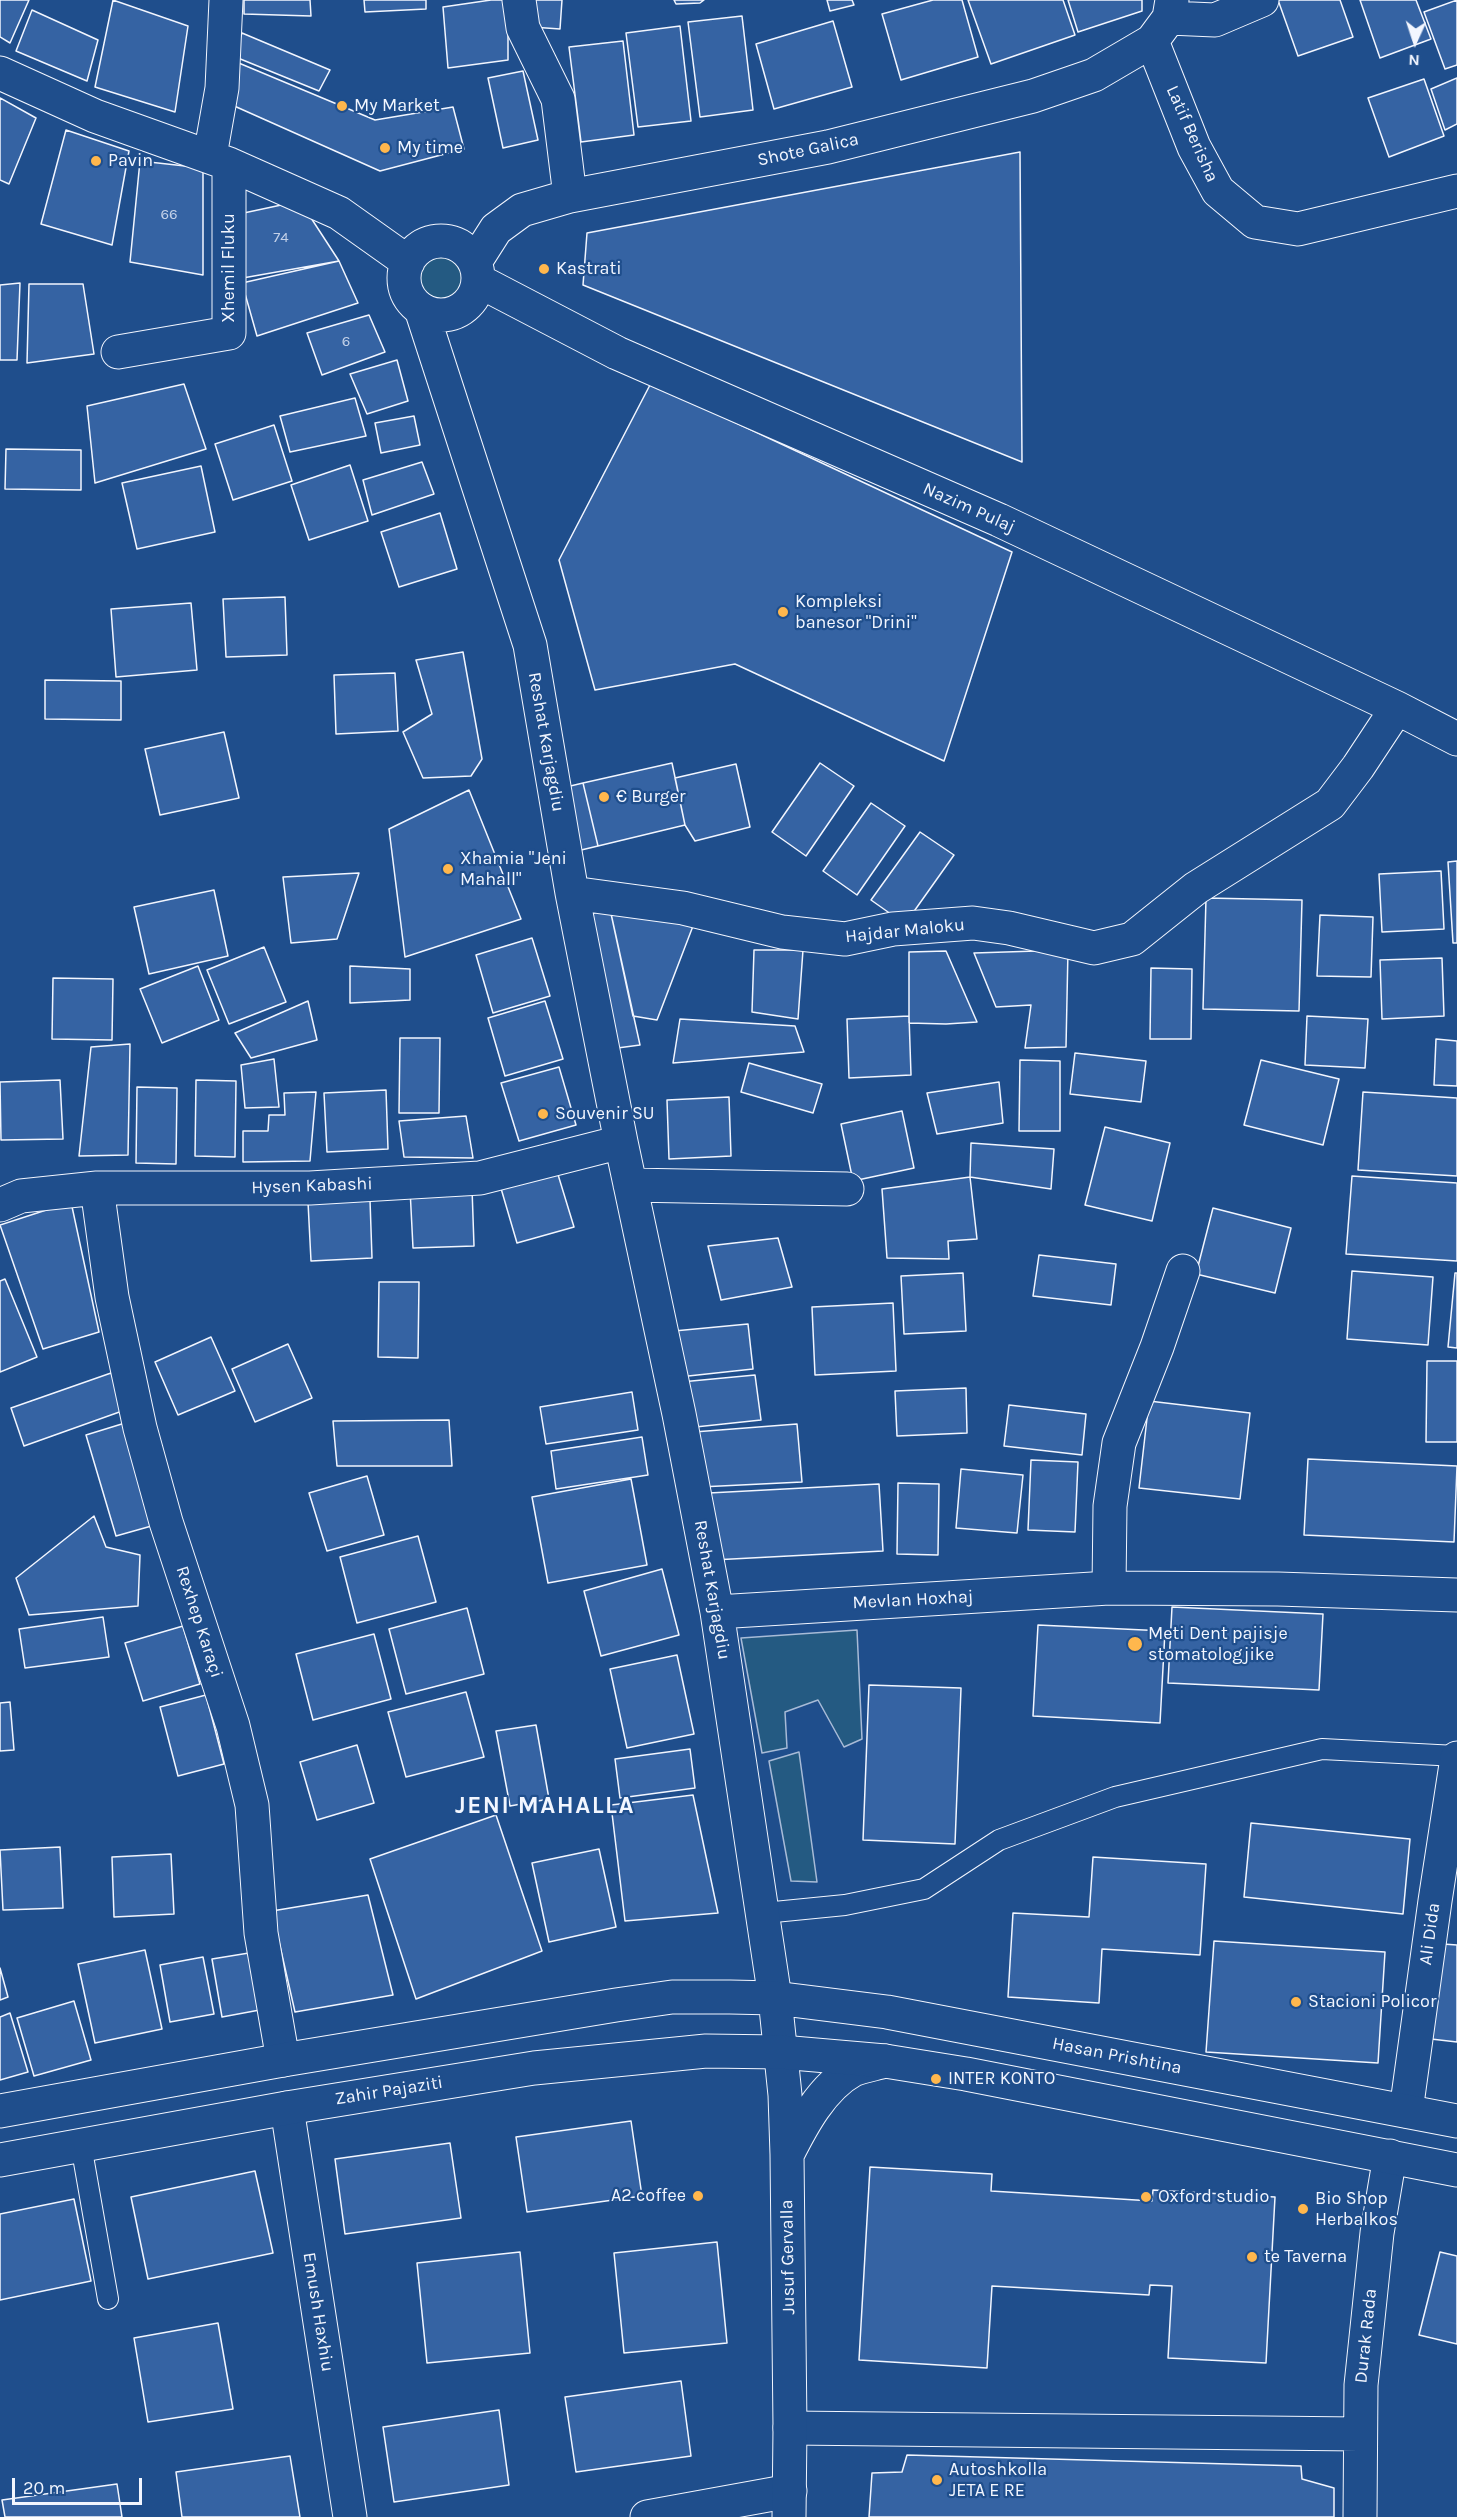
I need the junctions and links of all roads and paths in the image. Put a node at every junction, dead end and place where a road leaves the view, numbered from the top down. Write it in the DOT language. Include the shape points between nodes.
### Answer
graph roads {
  1 [pos="226,0"];
  2 [pos="519,0"];
  3 [pos="1262,0"];
  4 [pos="1164,20"];
  5 [pos="0,73"];
  6 [pos="220,160"];
  7 [pos="1457,191"];
  8 [pos="570,196"];
  9 [pos="408,262"];
  10 [pos="477,271"];
  11 [pos="421,309"];
  12 [pos="118,352"];
  13 [pos="1396,708"];
  14 [pos="1457,739"];
  15 [pos="572,893"];
  16 [pos="621,1142"];
  17 [pos="630,1185"];
  18 [pos="97,1188"];
  19 [pos="847,1189"];
  20 [pos="0,1206"];
  21 [pos="1183,1271"];
  22 [pos="1109,1588"];
  23 [pos="1457,1594"];
  24 [pos="717,1612"];
  25 [pos="1457,1757"];
  26 [pos="1446,1902"];
  27 [pos="764,1913"];
  28 [pos="776,1998"];
  29 [pos="781,2052"];
  30 [pos="283,2060"];
  31 [pos="885,2061"];
  32 [pos="287,2108"];
  33 [pos="0,2111"];
  34 [pos="1406,2111"];
  35 [pos="1457,2121"];
  36 [pos="81,2145"];
  37 [pos="787,2155"];
  38 [pos="1390,2156"];
  39 [pos="0,2160"];
  40 [pos="1457,2170"];
  41 [pos="108,2299"];
  42 [pos="790,2428"];
  43 [pos="1359,2434"];
  44 [pos="789,2504"];
  45 [pos="350,2517"];
  46 [pos="646,2517"];
  47 [pos="1360,2517"];
  1 -- 6 [label="street"];
  2 -- 8 [label="street" via="523,28 558,99"];
  3 -- 4 [label="street" via="1215,20"];
  4 -- 7 [label="street, Latif Berisha" via="1194,147 1218,191 1255,222 1298,229"];
  4 -- 8 [label="street, Shote Galica" via="1094,75 1033,96 828,147"];
  5 -- 6 [label="street" via="95,116"];
  6 -- 9 [label="street" via="339,213"];
  6 -- 12 [label="street, Xhemil Fluku" via="229,333"];
  8 -- 10 [label="street, Shote Galica" via="522,210 496,229"];
  9 -- 10 [label="street" via="424,244 447,240 468,252"];
  9 -- 11 [label="street" via="404,282 412,302"];
  10 -- 11 [label="street" via="472,299 458,311 439,315"];
  10 -- 13 [label="street, Nazim Pulaj" via="617,353 999,520"];
  11 -- 15 [label="street, Reshat Karjagdiu" via="530,645"];
  13 -- 14 [label="street, Nazim Pulaj"];
  13 -- 15 [label="street, Hajdar Maloku" via="1330,804 1196,888 1132,939 1094,948 973,923 893,929 845,939 782,932 683,908"];
  15 -- 16 [label="street, Reshat Karjagdiu"];
  16 -- 17 [label="street, Reshat Karjagdiu"];
  16 -- 18 [label="street, Hysen Kabashi" via="480,1179 310,1188"];
  17 -- 19 [label="street"];
  17 -- 24 [label="street, Reshat Karjagdiu"];
  18 -- 20 [label="street, Hysen Kabashi" via="21,1196"];
  18 -- 30 [label="street, Rexhep Karaçi" via="112,1298 140,1428 166,1522 233,1726 252,1805 261,1933"];
  21 -- 22 [label="street" via="1119,1443 1110,1506"];
  22 -- 23 [label="street, Mevlan Hoxhaj"];
  22 -- 24 [label="street, Mevlan Hoxhaj"];
  24 -- 27 [label="street, Reshat Karjagdiu"];
  25 -- 26 [label="street, Ali Dida"];
  25 -- 27 [label="lane" via="1322,1749 1115,1797 999,1840 924,1889 845,1905"];
  26 -- 34 [label="street, Ali Dida"];
  27 -- 28 [label="street, Reshat Karjagdiu"];
  28 -- 29 [label="street, Jusuf Gervalla"];
  28 -- 30 [label="street" via="672,1997"];
  28 -- 34 [label="street, Hasan Prishtina" via="887,2012"];
  29 -- 31 [label="street"];
  29 -- 32 [label="street, Zahir Pajaziti" via="706,2051 534,2068"];
  29 -- 37 [label="street, Jusuf Gervalla"];
  30 -- 33 [label="street"];
  31 -- 37 [label="street" via="854,2070 837,2083 800,2129"];
  31 -- 38 [label="street"];
  32 -- 36 [label="street, Zahir Pajaziti"];
  32 -- 45 [label="street, Emush Haxhiu"];
  34 -- 35 [label="street, Hasan Prishtina"];
  36 -- 39 [label="street, Zahir Pajaziti"];
  36 -- 41 [label="lane"];
  37 -- 42 [label="street, Jusuf Gervalla"];
  38 -- 40 [label="street"];
  38 -- 43 [label="street, Durak Rada" via="1377,2233"];
  42 -- 43 [label="street"];
  42 -- 44 [label="street, Jusuf Gervalla"];
  43 -- 47 [label="street, Durak Rada"];
  44 -- 46 [label="street"];
}
